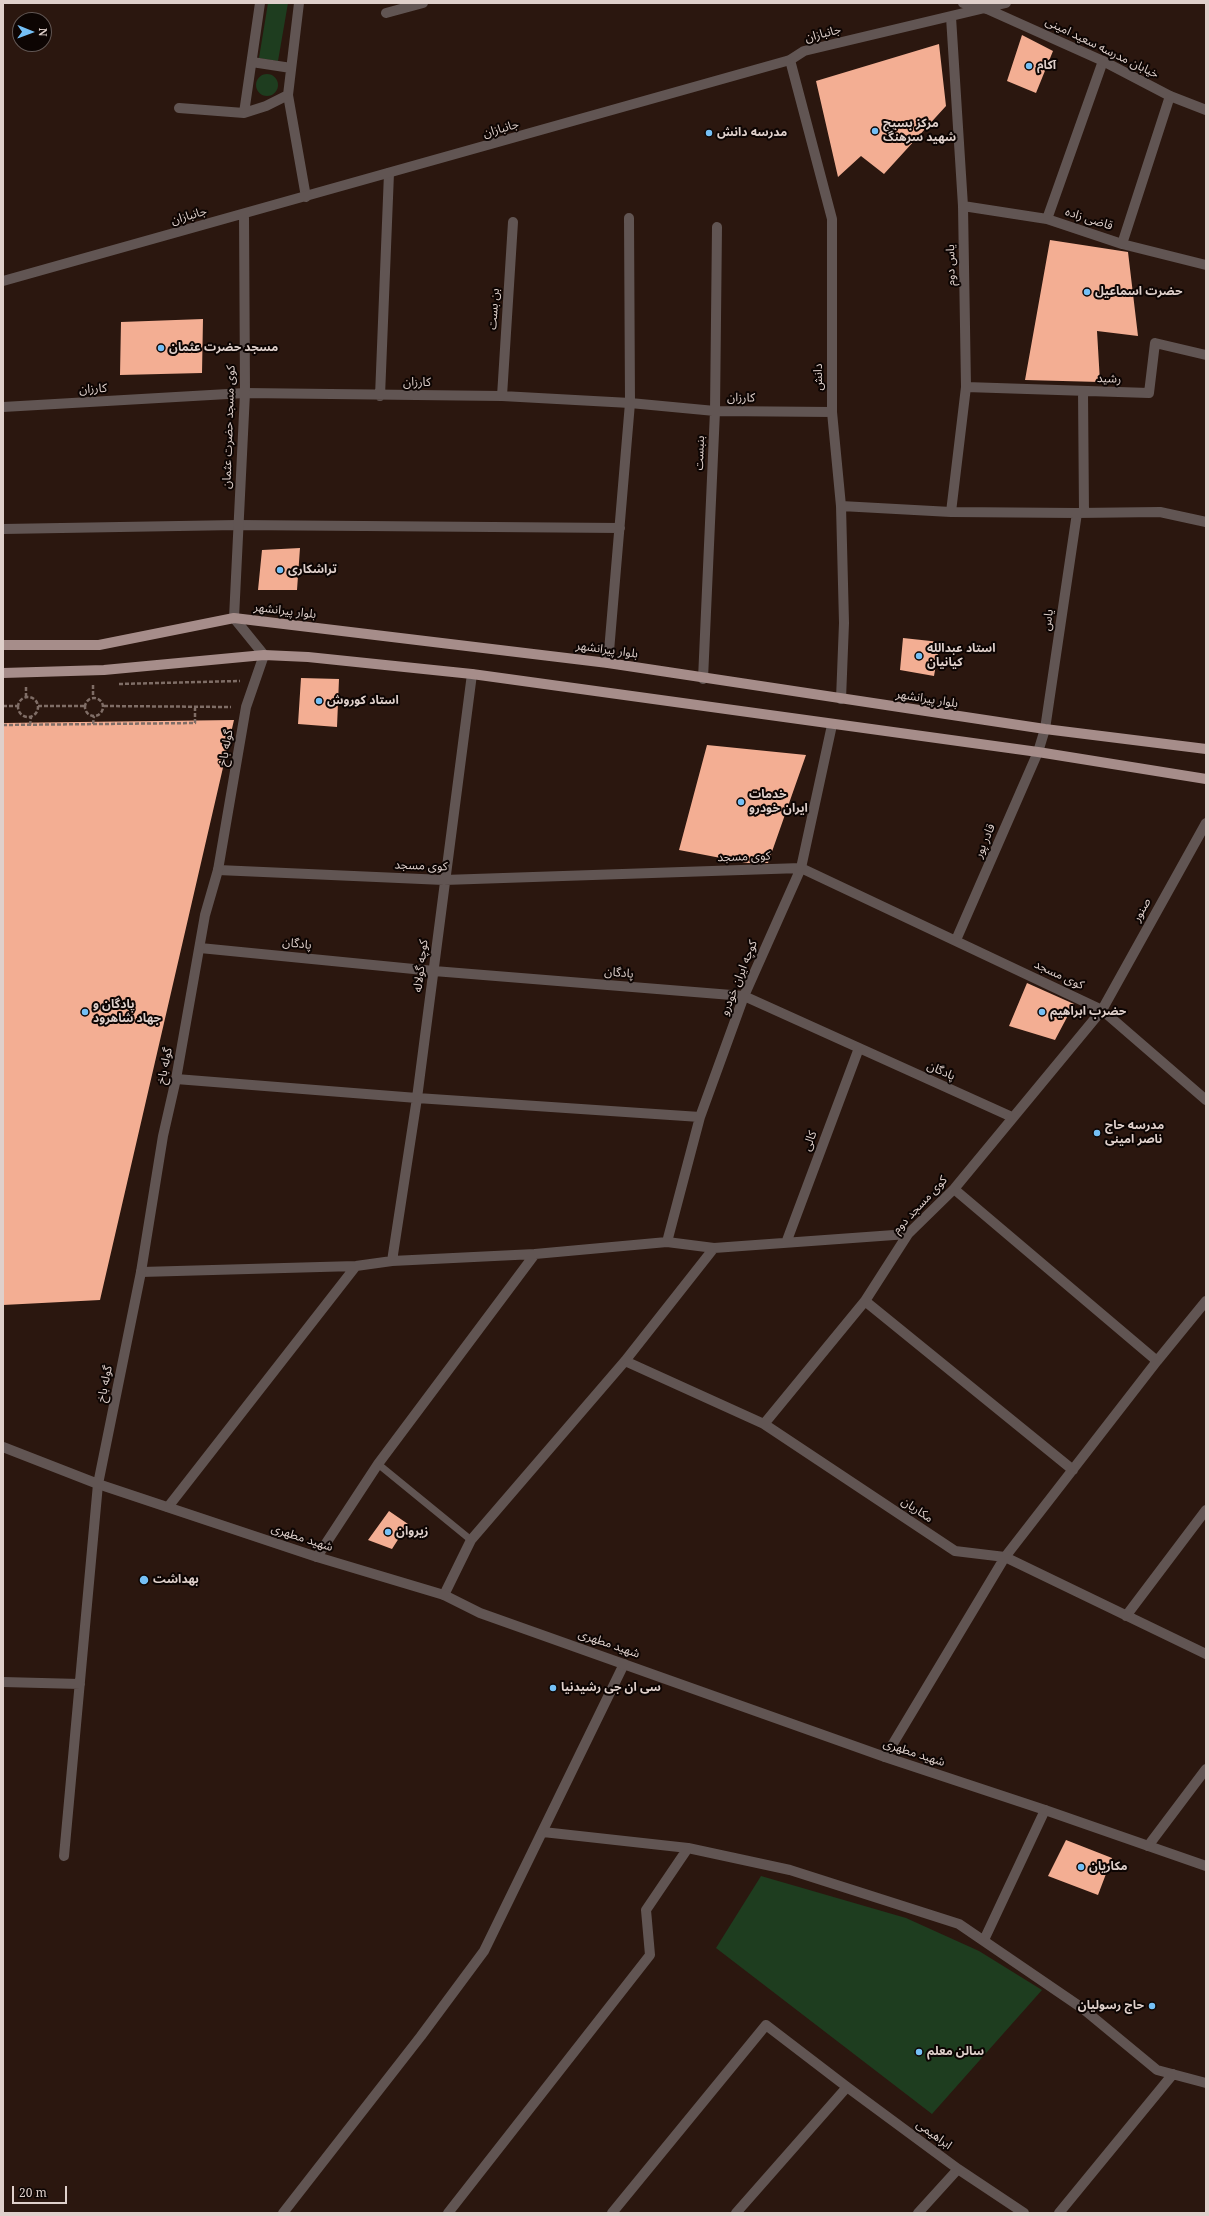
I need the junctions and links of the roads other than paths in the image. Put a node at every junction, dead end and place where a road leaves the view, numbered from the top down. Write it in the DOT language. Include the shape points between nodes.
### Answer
graph roads {
  1 [pos="260,3"];
  2 [pos="299,3"];
  3 [pos="423,3"];
  4 [pos="963,3"];
  5 [pos="1006,3"];
  6 [pos="987,9"];
  7 [pos="386,13"];
  8 [pos="952,17"];
  9 [pos="790,60"];
  10 [pos="1103,61"];
  11 [pos="252,62"];
  12 [pos="291,68"];
  13 [pos="288,95"];
  14 [pos="1170,96"];
  15 [pos="179,108"];
  16 [pos="1206,110"];
  17 [pos="244,113"];
  18 [pos="390,173"];
  19 [pos="306,197"];
  20 [pos="963,206"];
  21 [pos="244,214"];
  22 [pos="629,218"];
  23 [pos="1048,220"];
  24 [pos="513,222"];
  25 [pos="716,228"];
  26 [pos="1122,244"];
  27 [pos="1206,265"];
  28 [pos="3,281"];
  29 [pos="1206,356"];
  30 [pos="966,387"];
  31 [pos="1083,391"];
  32 [pos="245,393"];
  33 [pos="380,396"];
  34 [pos="502,396"];
  35 [pos="630,403"];
  36 [pos="3,407"];
  37 [pos="715,411"];
  38 [pos="832,412"];
  39 [pos="841,506"];
  40 [pos="951,512"];
  41 [pos="1080,513"];
  42 [pos="1206,522"];
  43 [pos="237,525"];
  44 [pos="620,528"];
  45 [pos="3,529"];
  46 [pos="234,618"];
  47 [pos="3,645"];
  48 [pos="264,655"];
  49 [pos="608,663"];
  50 [pos="3,673"];
  51 [pos="472,674"];
  52 [pos="703,679"];
  53 [pos="841,699"];
  54 [pos="832,725"];
  55 [pos="1045,729"];
  56 [pos="1206,749"];
  57 [pos="1038,752"];
  58 [pos="1206,779"];
  59 [pos="1206,823"];
  60 [pos="801,868"];
  61 [pos="218,870"];
  62 [pos="444,880"];
  63 [pos="956,940"];
  64 [pos="200,948"];
  65 [pos="434,971"];
  66 [pos="744,996"];
  67 [pos="1102,1010"];
  68 [pos="859,1048"];
  69 [pos="176,1079"];
  70 [pos="417,1098"];
  71 [pos="1206,1100"];
  72 [pos="700,1117"];
  73 [pos="1012,1117"];
  74 [pos="954,1189"];
  75 [pos="908,1234"];
  76 [pos="667,1242"];
  77 [pos="786,1243"];
  78 [pos="714,1248"];
  79 [pos="535,1254"];
  80 [pos="392,1261"];
  81 [pos="356,1266"];
  82 [pos="141,1272"];
  83 [pos="865,1301"];
  84 [pos="1206,1302"];
  85 [pos="625,1361"];
  86 [pos="1157,1361"];
  87 [pos="764,1424"];
  88 [pos="3,1447"];
  89 [pos="378,1464"];
  90 [pos="1073,1470"];
  91 [pos="98,1484"];
  92 [pos="168,1507"];
  93 [pos="1206,1510"];
  94 [pos="471,1540"];
  95 [pos="317,1557"];
  96 [pos="1005,1557"];
  97 [pos="444,1595"];
  98 [pos="1126,1616"];
  99 [pos="1206,1654"];
  100 [pos="624,1664"];
  101 [pos="3,1682"];
  102 [pos="80,1684"];
  103 [pos="885,1757"];
  104 [pos="1206,1769"];
  105 [pos="1045,1810"];
  106 [pos="543,1832"];
  107 [pos="1148,1846"];
  108 [pos="688,1848"];
  109 [pos="64,1856"];
  110 [pos="1206,1866"];
  111 [pos="984,1940"];
  112 [pos="1173,2074"];
  113 [pos="1206,2083"];
  114 [pos="847,2087"];
  115 [pos="958,2169"];
  116 [pos="283,2213"];
  117 [pos="448,2213"];
  118 [pos="612,2213"];
  119 [pos="736,2213"];
  120 [pos="918,2213"];
  121 [pos="1024,2213"];
  122 [pos="1059,2213"];
  1 -- 11 [label="street"];
  2 -- 12 [label="street"];
  3 -- 7 [label="street"];
  4 -- 6 [label="street, خیابان مدرسه سعید امینی"];
  5 -- 6 [label="street, جانبازان"];
  6 -- 8 [label="street, جانبازان"];
  6 -- 10 [label="street, خیابان مدرسه سعید امینی"];
  8 -- 9 [label="street, جانبازان" via="804,52"];
  8 -- 20 [label="street, یاس دوم"];
  9 -- 18 [label="street, جانبازان"];
  9 -- 38 [label="street, دانش" via="832,219"];
  10 -- 14 [label="street, خیابان مدرسه سعید امینی"];
  10 -- 23 [label="street"];
  11 -- 12 [label="street"];
  11 -- 17 [label="street"];
  12 -- 13 [label="street"];
  13 -- 17 [label="street"];
  13 -- 19 [label="street"];
  14 -- 16 [label="street, خیابان مدرسه سعید امینی"];
  14 -- 26 [label="street"];
  15 -- 17 [label="street"];
  18 -- 19 [label="street, جانبازان"];
  18 -- 33 [label="street"];
  19 -- 21 [label="street, جانبازان"];
  20 -- 23 [label="street, قاضی زاده"];
  20 -- 30 [label="street, یاس دوم"];
  21 -- 28 [label="street, جانبازان"];
  21 -- 32 [label="street, کوی مسجد حضرت عثمان"];
  22 -- 35 [label="street"];
  23 -- 26 [label="street, قاضی زاده"];
  24 -- 34 [label="street, بن بست"];
  25 -- 37 [label="street, بنبست"];
  26 -- 27 [label="street, قاضی زاده"];
  29 -- 31 [label="street, رشید" via="1155,343 1149,393"];
  30 -- 31 [label="street, رشید"];
  30 -- 40 [label="street, یاس دوم"];
  31 -- 41 [label="street, یاس"];
  32 -- 33 [label="street, کارزان"];
  32 -- 36 [label="street, کارزان"];
  32 -- 43 [label="street, کوی مسجد حضرت عثمان"];
  33 -- 34 [label="street, کارزان"];
  34 -- 35 [label="street, کارزان"];
  35 -- 37 [label="street, کارزان"];
  35 -- 44 [label="street"];
  37 -- 38 [label="street, کارزان"];
  37 -- 52 [label="street, بنبست"];
  38 -- 39 [label="street, دانش"];
  39 -- 40 [label="street"];
  39 -- 53 [label="street, دانش" via="844,623"];
  40 -- 41 [label="street"];
  41 -- 42 [label="street" via="1160,512"];
  41 -- 55 [label="street, یاس"];
  43 -- 44 [label="street"];
  43 -- 45 [label="street"];
  43 -- 46 [label="street, کوی مسجد حضرت عثمان"];
  44 -- 49 [label="street"];
  46 -- 47 [label="main road, بلوار پیرانشهر" via="99,645"];
  46 -- 48 [label="street"];
  46 -- 49 [label="main road, بلوار پیرانشهر"];
  48 -- 50 [label="main road" via="104,670"];
  48 -- 51 [label="main road"];
  48 -- 61 [label="street, گوله باخ" via="246,707"];
  49 -- 52 [label="main road, بلوار پیرانشهر"];
  51 -- 54 [label="main road"];
  51 -- 62 [label="street, کوچه گولاله"];
  52 -- 53 [label="main road, بلوار پیرانشهر"];
  53 -- 55 [label="main road, بلوار پیرانشهر"];
  54 -- 57 [label="main road"];
  54 -- 60 [label="street, کوچه ایران خودرو"];
  55 -- 56 [label="main road, بلوار پیرانشهر"];
  55 -- 57 [label="street, یاس"];
  57 -- 58 [label="main road"];
  57 -- 63 [label="street, قادر پور"];
  59 -- 67 [label="street, صنور"];
  60 -- 62 [label="street, کوی مسجد"];
  60 -- 63 [label="street, کوی مسجد"];
  60 -- 66 [label="street, کوچه ایران خودرو"];
  61 -- 62 [label="street, کوی مسجد"];
  61 -- 64 [label="street, گوله باخ" via="204,915"];
  62 -- 65 [label="street, کوچه گولاله"];
  63 -- 67 [label="street, کوی مسجد"];
  64 -- 65 [label="street, پادگان"];
  64 -- 69 [label="street, گوله باخ"];
  65 -- 66 [label="street, پادگان"];
  65 -- 70 [label="street, کوچه گولاله"];
  66 -- 68 [label="street, پادگان"];
  66 -- 72 [label="street, کوچه ایران خودرو"];
  67 -- 71 [label="street, کوی مسجد"];
  67 -- 73 [label="street, کوی مسجد دوم"];
  68 -- 73 [label="street, پادگان"];
  68 -- 77 [label="street, کالی"];
  69 -- 70 [label="street"];
  69 -- 82 [label="street, گوله باخ" via="163,1136"];
  70 -- 72 [label="street"];
  70 -- 80 [label="street, کوچه گولاله"];
  72 -- 76 [label="street, کوچه ایران خودرو"];
  73 -- 74 [label="street, کوی مسجد دوم"];
  74 -- 75 [label="street, کوی مسجد دوم"];
  74 -- 86 [label="street"];
  75 -- 77 [label="street"];
  75 -- 83 [label="street, کوی مسجد دوم"];
  76 -- 78 [label="street"];
  76 -- 79 [label="street"];
  77 -- 78 [label="street"];
  78 -- 85 [label="street"];
  79 -- 80 [label="street"];
  79 -- 89 [label="street"];
  80 -- 81 [label="street"];
  81 -- 82 [label="street"];
  81 -- 92 [label="street"];
  82 -- 91 [label="street, گوله باخ"];
  83 -- 87 [label="street, کوی مسجد دوم"];
  83 -- 90 [label="street"];
  84 -- 86 [label="street"];
  85 -- 87 [label="street, مکاریان"];
  85 -- 94 [label="street"];
  86 -- 90 [label="street"];
  87 -- 96 [label="street, مکاریان" via="955,1551"];
  88 -- 91 [label="street, شهید مطهری"];
  89 -- 94 [label="lane"];
  89 -- 95 [label="street"];
  90 -- 96 [label="street"];
  91 -- 92 [label="street, شهید مطهری"];
  91 -- 102 [label="street, گوله باخ"];
  92 -- 95 [label="street, شهید مطهری"];
  93 -- 98 [label="street"];
  94 -- 97 [label="street"];
  95 -- 97 [label="street, شهید مطهری"];
  96 -- 98 [label="street, مکاریان"];
  96 -- 103 [label="street"];
  97 -- 100 [label="street, شهید مطهری" via="480,1613"];
  98 -- 99 [label="street, مکاریان"];
  100 -- 103 [label="street, شهید مطهری"];
  100 -- 106 [label="street"];
  101 -- 102 [label="street"];
  102 -- 109 [label="street, گوله باخ"];
  103 -- 105 [label="street, شهید مطهری"];
  104 -- 107 [label="street"];
  105 -- 107 [label="street, شهید مطهری"];
  105 -- 111 [label="street"];
  106 -- 108 [label="street"];
  106 -- 116 [label="street" via="484,1951"];
  107 -- 110 [label="street, شهید مطهری"];
  108 -- 111 [label="street" via="790,1870 959,1924"];
  108 -- 117 [label="street" via="646,1910 650,1955"];
  111 -- 112 [label="street" via="1082,2008 1157,2070"];
  112 -- 113 [label="street"];
  112 -- 122 [label="street"];
  114 -- 115 [label="street, ابراهیمی"];
  114 -- 118 [label="street, ابراهیمی" via="766,2025"];
  114 -- 119 [label="street"];
  115 -- 120 [label="street"];
  115 -- 121 [label="street, ابراهیمی"];
}
